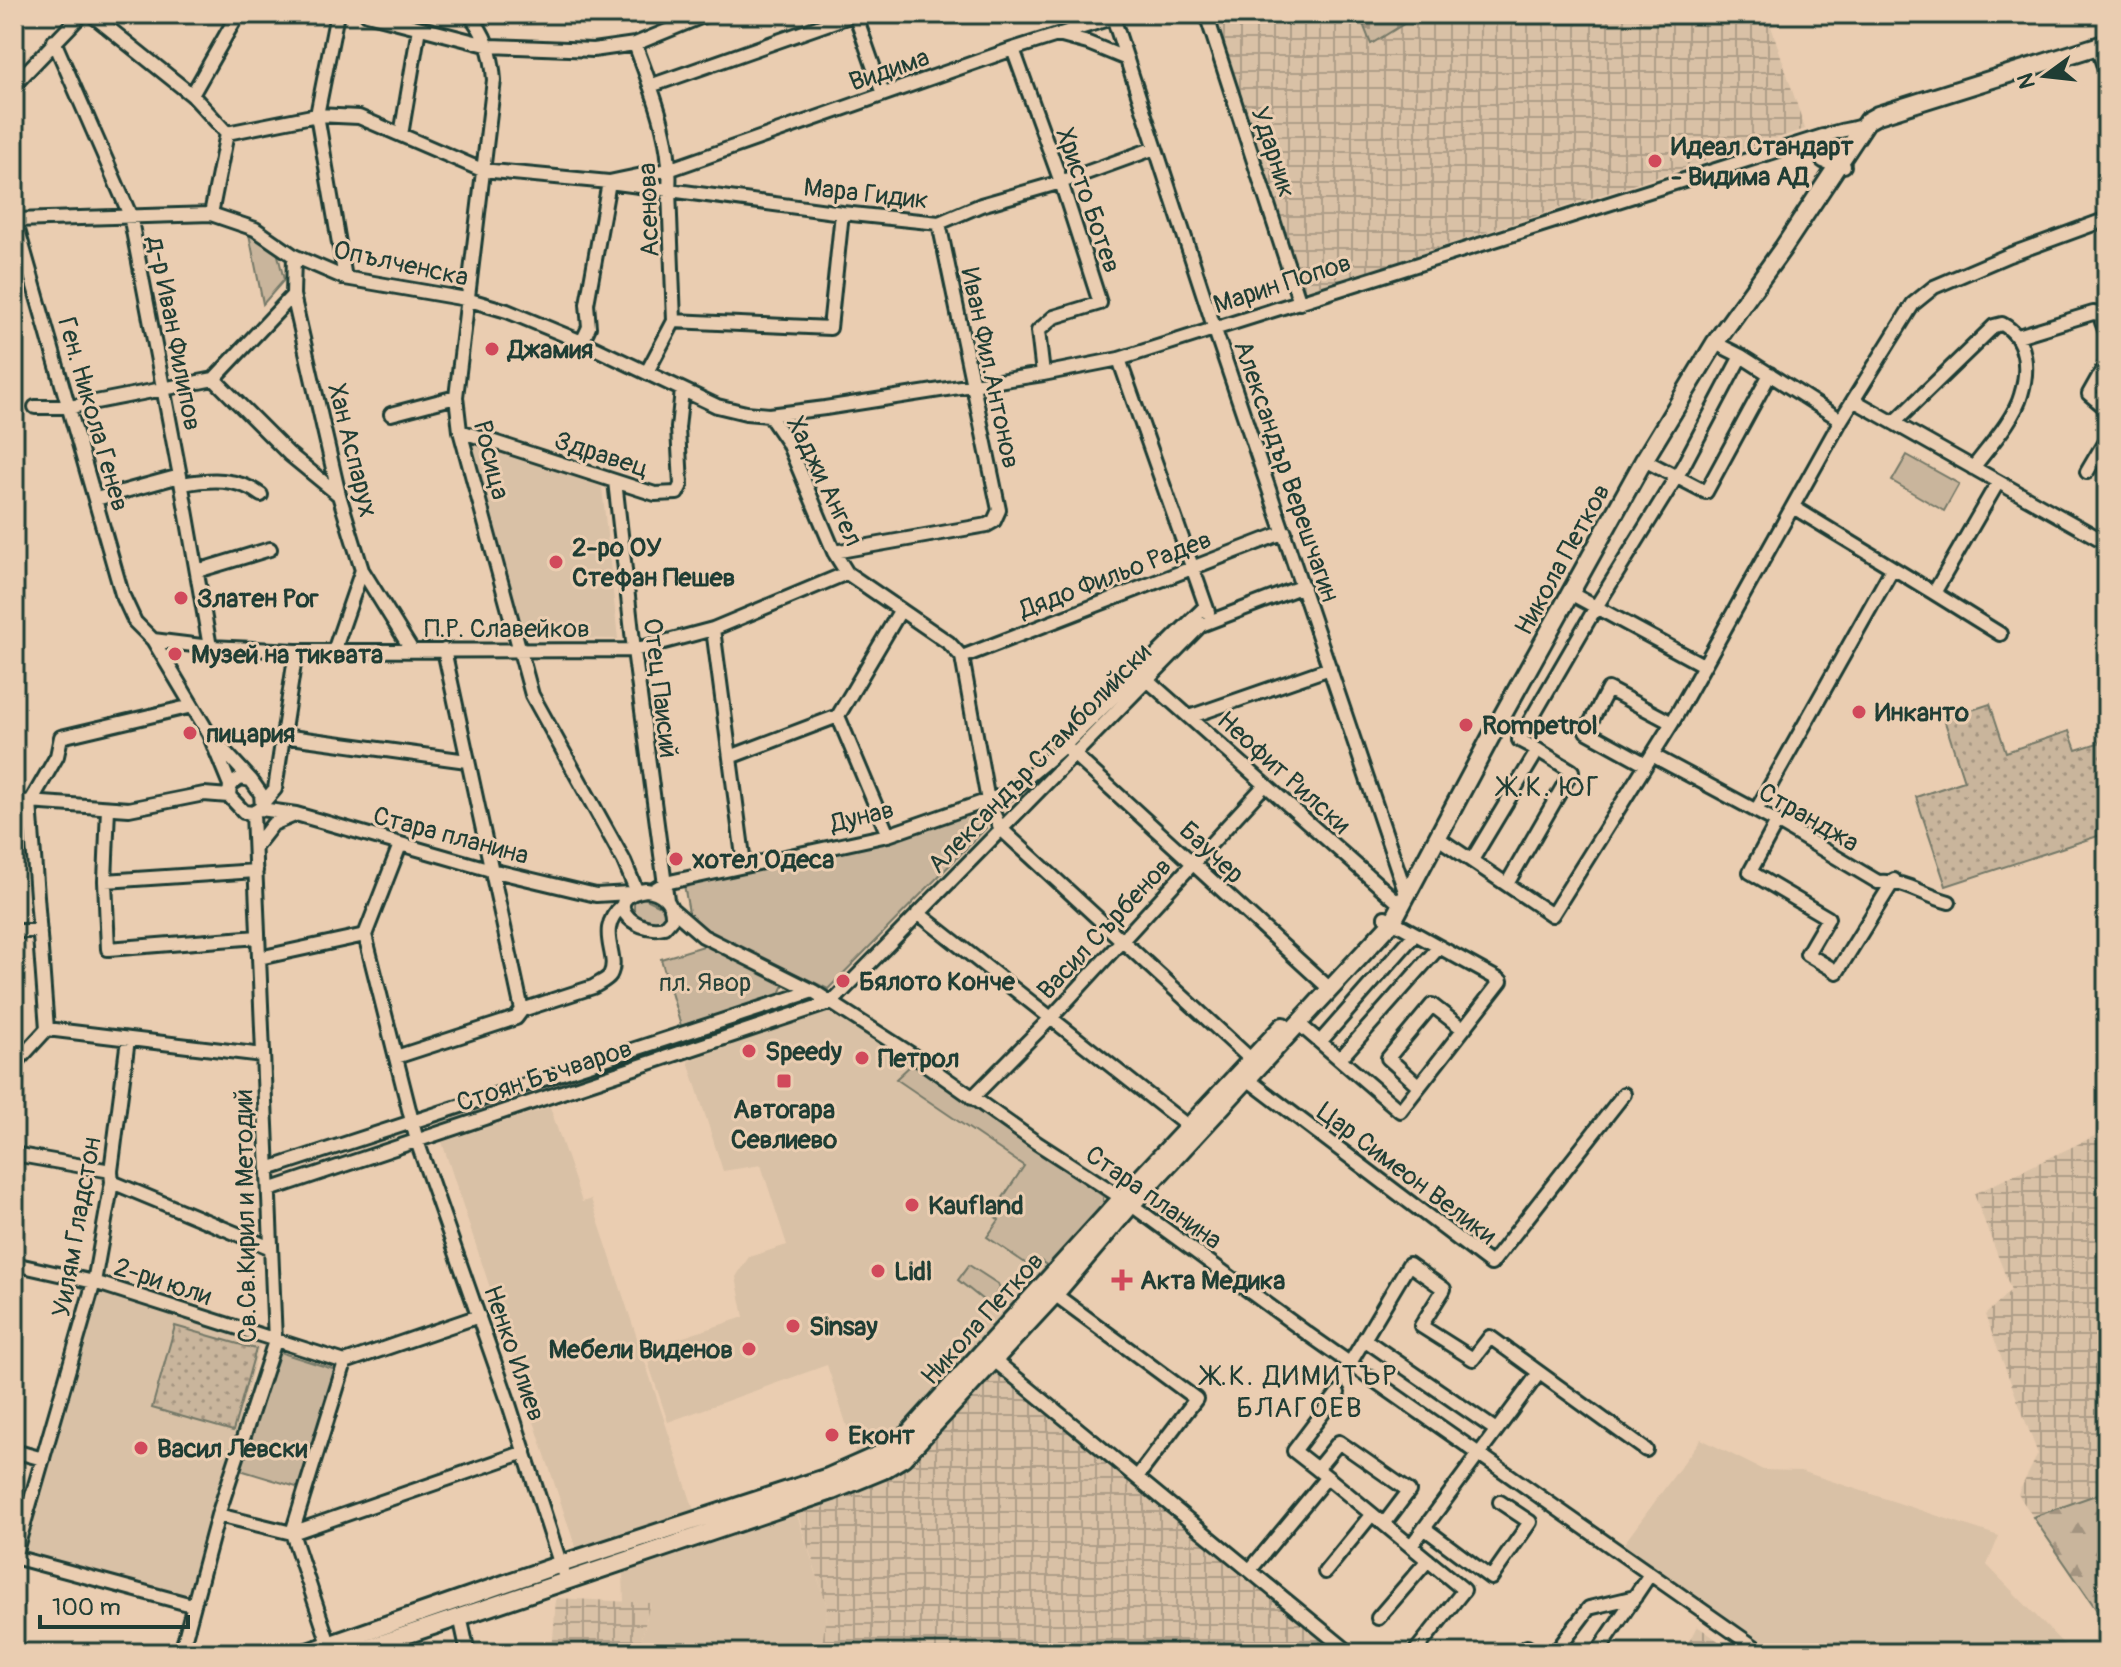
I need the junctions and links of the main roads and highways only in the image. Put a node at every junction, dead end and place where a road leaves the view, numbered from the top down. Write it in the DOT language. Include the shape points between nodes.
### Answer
graph roads {
  1 [pos="2102,44"];
  2 [pos="1894,112"];
  3 [pos="1845,153"];
  4 [pos="1327,986"];
  5 [pos="1250,1070"];
  6 [pos="989,1356"];
  7 [pos="331,1649"];
  8 [pos="305,1653"];
  9 [pos="353,1653"];
  1 -- 2 [label="main road"];
  2 -- 3 [label="main road, Никола Петков"];
  2 -- 3 [label="main road, Никола Петков" via="1872,117"];
  3 -- 4 [label="main road, Никола Петков" via="1819,207 1715,343 1644,460 1404,899"];
  4 -- 5 [label="main road, Никола Петков"];
  4 -- 5 [label="main road, Никола Петков" via="1299,1024"];
  5 -- 6 [label="main road, Никола Петков"];
  6 -- 7 [label="main road, Никола Петков" via="896,1447 873,1459 561,1564"];
  6 -- 9 [label="main road, Никола Петков" via="920,1442 883,1470"];
  7 -- 8 [label="main road, Никола Петков"];
}
